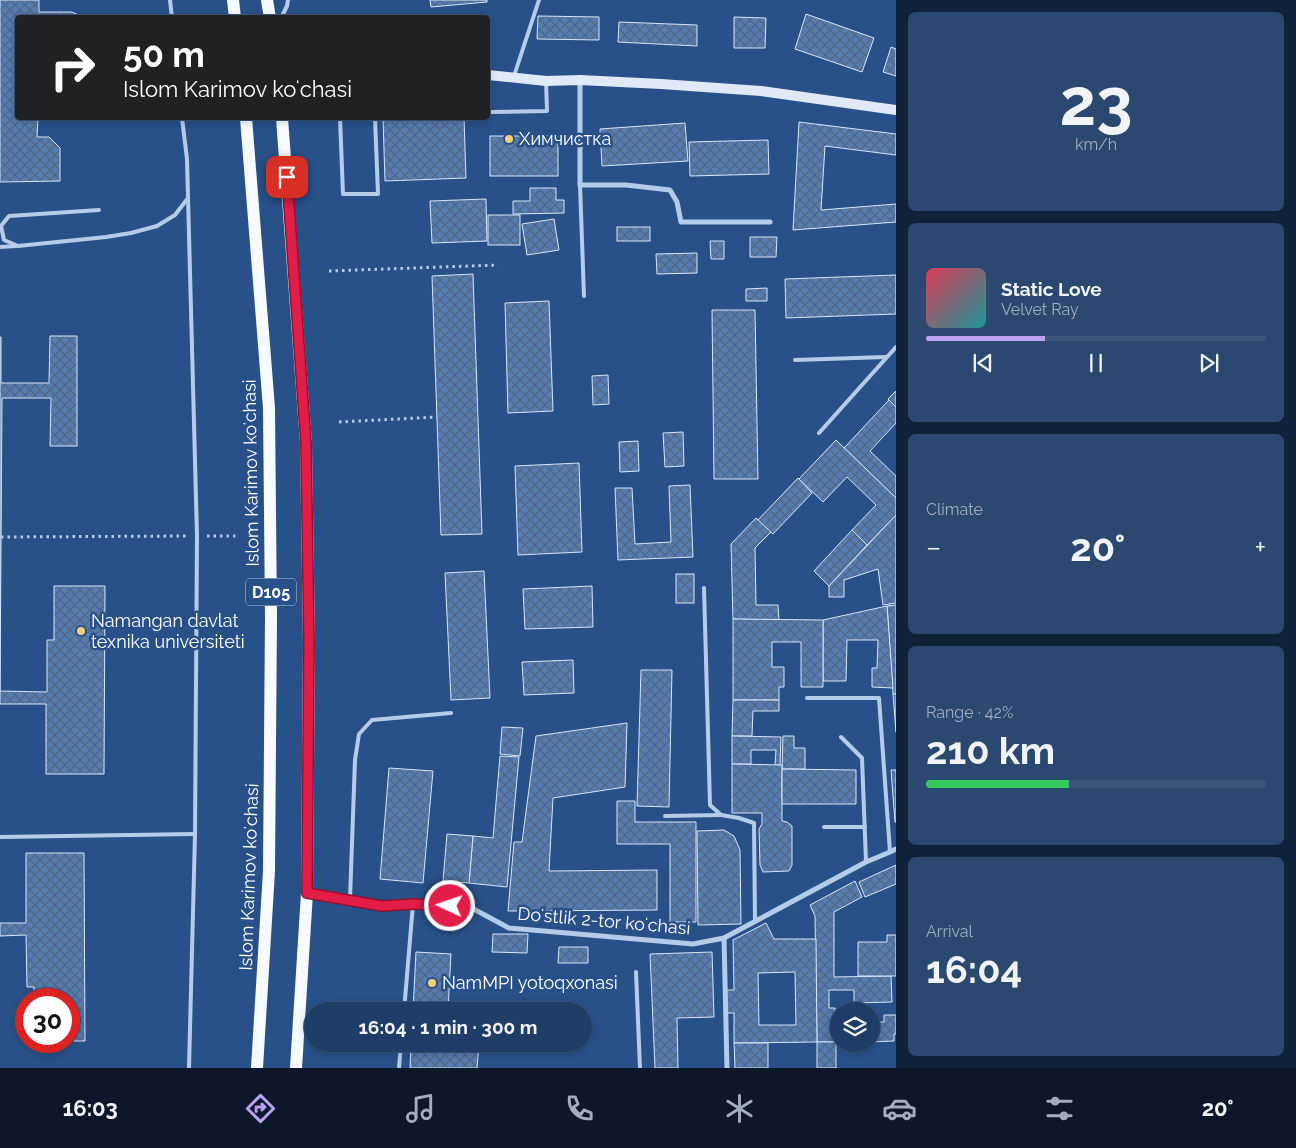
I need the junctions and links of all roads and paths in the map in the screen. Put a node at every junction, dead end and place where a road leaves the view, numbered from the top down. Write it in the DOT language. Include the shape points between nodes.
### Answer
graph roads {
  1 [pos="170,0"];
  2 [pos="233,0"];
  3 [pos="267,0"];
  4 [pos="288,0"];
  5 [pos="539,0"];
  6 [pos="172,15"];
  7 [pos="235,15"];
  8 [pos="270,15"];
  9 [pos="282,15"];
  10 [pos="490,75"];
  11 [pos="513,79"];
  12 [pos="580,80"];
  13 [pos="546,81"];
  14 [pos="896,110"];
  15 [pos="491,112"];
  16 [pos="182,120"];
  17 [pos="246,120"];
  18 [pos="282,120"];
  19 [pos="340,120"];
  20 [pos="374,120"];
  21 [pos="580,185"];
  22 [pos="188,198"];
  23 [pos="99,210"];
  24 [pos="770,222"];
  25 [pos="18,246"];
  26 [pos="0,247"];
  27 [pos="498,264"];
  28 [pos="329,271"];
  29 [pos="584,296"];
  30 [pos="896,347"];
  31 [pos="886,357"];
  32 [pos="795,360"];
  33 [pos="437,417"];
  34 [pos="339,422"];
  35 [pos="819,433"];
  36 [pos="197,536"];
  37 [pos="239,536"];
  38 [pos="1,537"];
  39 [pos="704,588"];
  40 [pos="807,698"];
  41 [pos="451,713"];
  42 [pos="840,737"];
  43 [pos="721,815"];
  44 [pos="664,816"];
  45 [pos="824,826"];
  46 [pos="865,827"];
  47 [pos="195,834"];
  48 [pos="0,837"];
  49 [pos="896,849"];
  50 [pos="890,852"];
  51 [pos="866,862"];
  52 [pos="307,893"];
  53 [pos="350,899"];
  54 [pos="413,904"];
  55 [pos="755,921"];
  56 [pos="724,938"];
  57 [pos="636,972"];
  58 [pos="405,1002"];
  59 [pos="400,1052"];
  60 [pos="189,1068"];
  61 [pos="257,1068"];
  62 [pos="296,1068"];
  63 [pos="399,1068"];
  64 [pos="640,1068"];
  65 [pos="727,1068"];
  1 -- 6 [label="lane"];
  2 -- 7 [label="main road"];
  3 -- 8 [label="main road"];
  4 -- 9 [label="lane"];
  5 -- 11 [label="lane"];
  10 -- 11 [label="street"];
  11 -- 13 [label="street"];
  12 -- 13 [label="street"];
  12 -- 14 [label="street" via="761,92"];
  12 -- 21 [label="street"];
  13 -- 15 [label="lane" via="547,111"];
  16 -- 22 [label="lane"];
  17 -- 61 [label="main road, Islom Karimov koʻchasi / D105" via="270,437 269,871"];
  18 -- 52 [label="main road, D105" via="306,443 309,642"];
  19 -- 20 [label="lane" via="343,194 378,194"];
  21 -- 24 [label="street" via="626,185 670,190 678,202 681,222"];
  21 -- 29 [label="lane"];
  22 -- 25 [label="lane" via="175,215 157,226 106,237"];
  22 -- 36 [label="lane"];
  23 -- 25 [label="lane" via="9,216 1,226 4,240"];
  25 -- 26 [label="lane"];
  27 -- 28 [label="path"];
  30 -- 31 [label="lane"];
  31 -- 32 [label="lane"];
  31 -- 35 [label="lane"];
  33 -- 34 [label="path"];
  36 -- 37 [label="path"];
  36 -- 38 [label="path"];
  36 -- 47 [label="lane"];
  39 -- 43 [label="lane" via="710,805"];
  40 -- 50 [label="lane" via="879,698"];
  41 -- 53 [label="lane" via="372,720 359,734 355,760"];
  42 -- 46 [label="lane" via="862,758"];
  43 -- 44 [label="lane"];
  43 -- 55 [label="lane" via="754,823"];
  45 -- 46 [label="lane"];
  46 -- 51 [label="lane"];
  47 -- 48 [label="lane"];
  47 -- 60 [label="lane"];
  49 -- 50 [label="street, Doʻstlik 2-tor koʻchasi"];
  50 -- 51 [label="street, Doʻstlik 2-tor koʻchasi"];
  51 -- 55 [label="street, Doʻstlik 2-tor koʻchasi"];
  52 -- 53 [label="street, Doʻstlik 2-tor koʻchasi"];
  52 -- 62 [label="main road"];
  53 -- 54 [label="street, Doʻstlik 2-tor koʻchasi" via="382,906"];
  54 -- 56 [label="street, Doʻstlik 2-tor koʻchasi" via="468,906 509,928 693,944"];
  54 -- 58 [label="lane"];
  55 -- 56 [label="street, Doʻstlik 2-tor koʻchasi"];
  56 -- 65 [label="street"];
  57 -- 64 [label="lane"];
  59 -- 63 [label="lane"];
}
